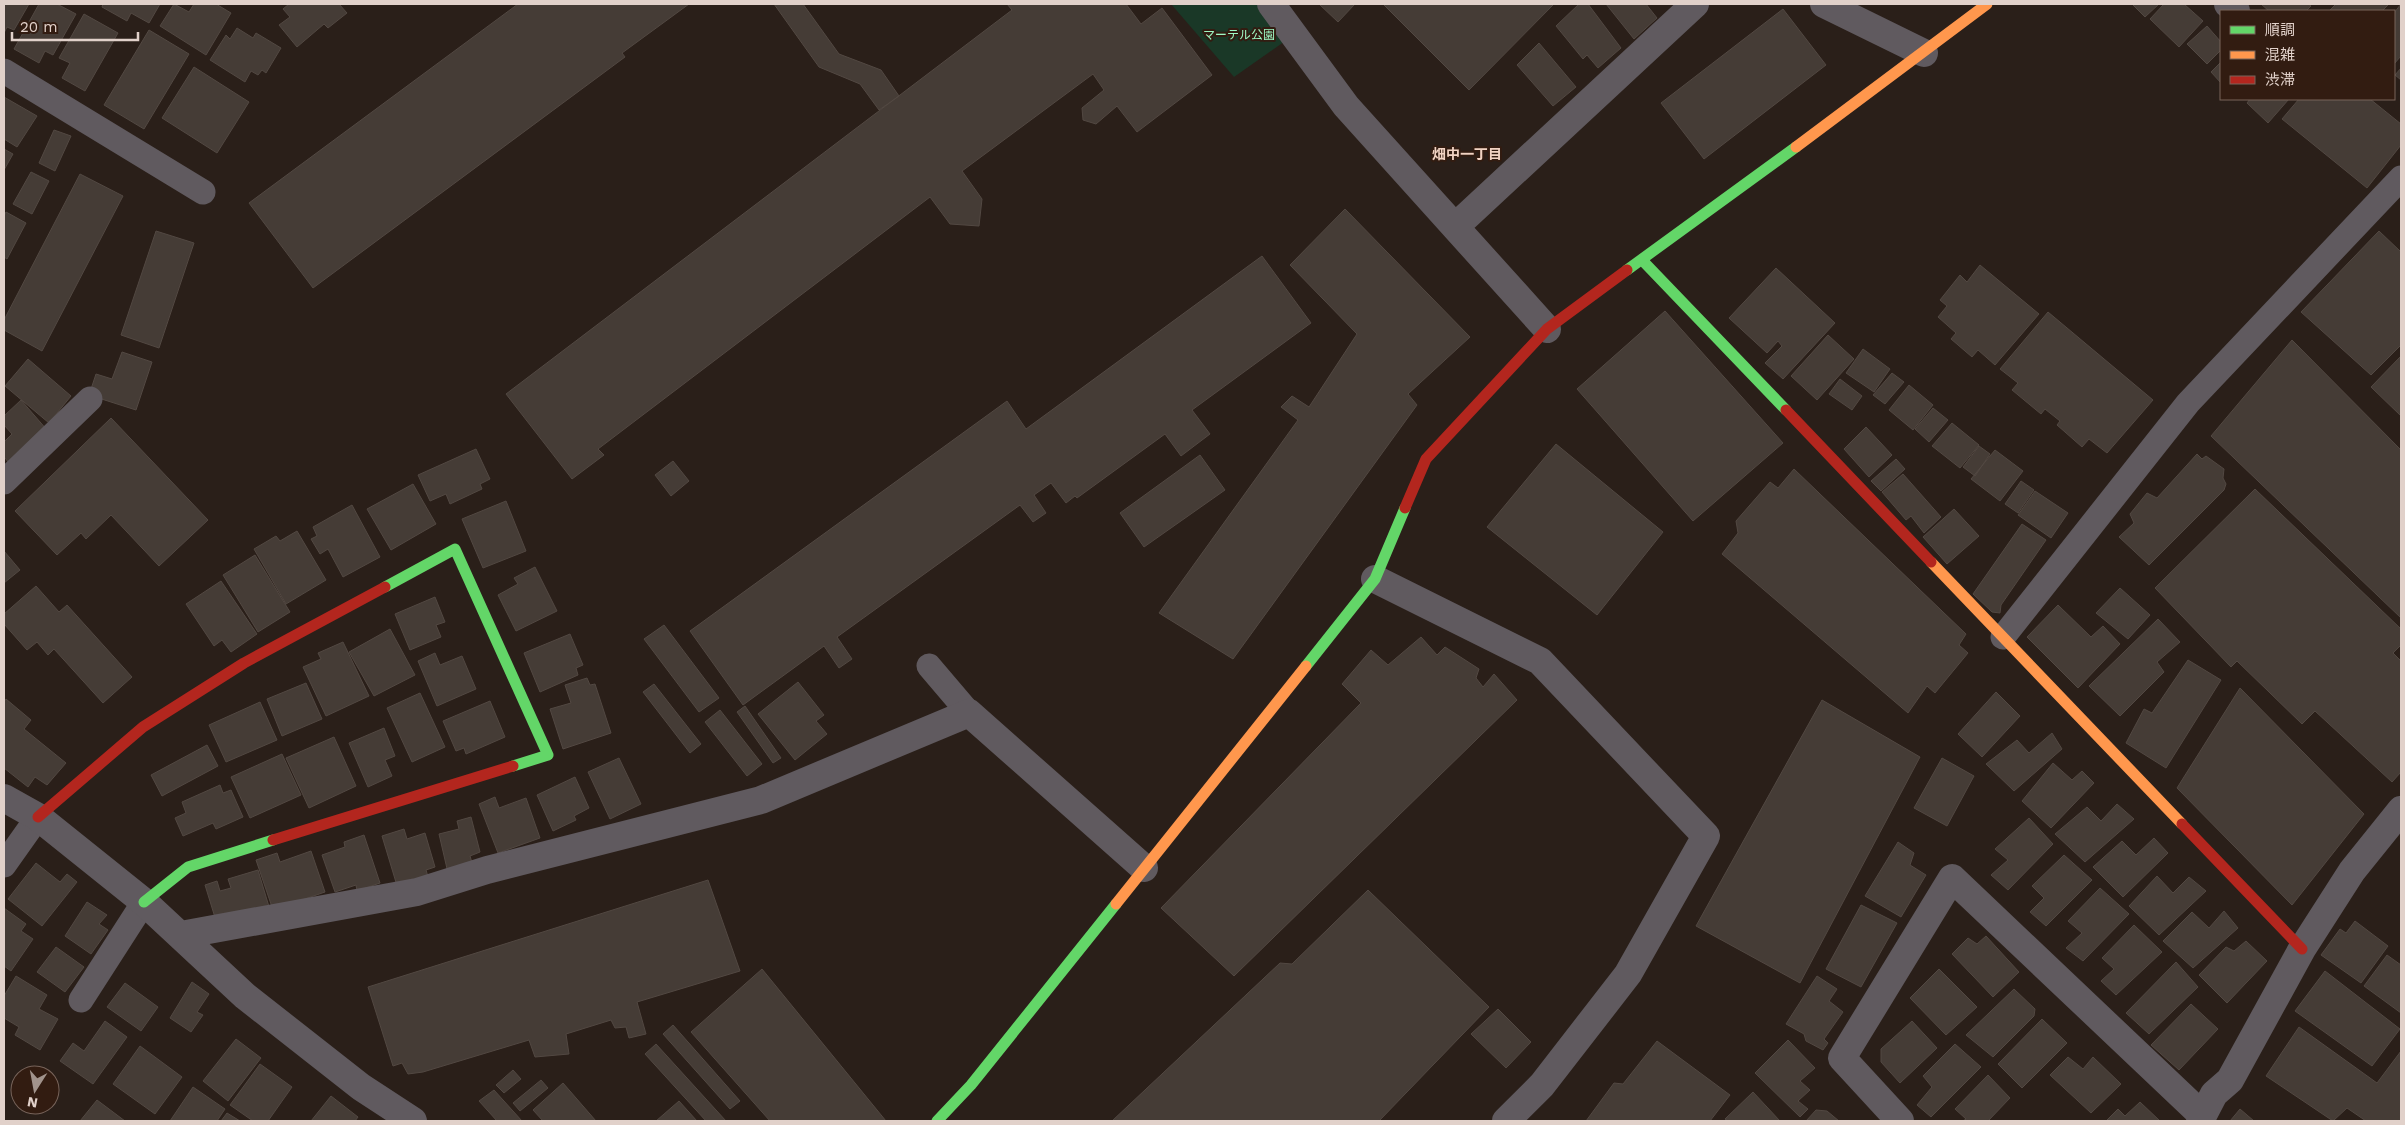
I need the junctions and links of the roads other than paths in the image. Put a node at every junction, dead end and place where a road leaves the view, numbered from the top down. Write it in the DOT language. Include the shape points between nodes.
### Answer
graph roads {
  1 [pos="1271,4"];
  2 [pos="1695,4"];
  3 [pos="1824,4"];
  4 [pos="1987,4"];
  5 [pos="1924,53"];
  6 [pos="4,71"];
  7 [pos="2401,178"];
  8 [pos="203,192"];
  9 [pos="1456,226"];
  10 [pos="1642,260"];
  11 [pos="1548,329"];
  12 [pos="90,399"];
  13 [pos="4,482"];
  14 [pos="1375,579"];
  15 [pos="2003,637"];
  16 [pos="929,666"];
  17 [pos="969,713"];
  18 [pos="4,798"];
  19 [pos="2401,810"];
  20 [pos="38,817"];
  21 [pos="4,865"];
  22 [pos="1144,868"];
  23 [pos="144,902"];
  24 [pos="181,935"];
  25 [pos="2302,949"];
  26 [pos="81,1000"];
  27 [pos="2202,1119"];
  28 [pos="413,1121"];
  29 [pos="937,1121"];
  30 [pos="1506,1121"];
  31 [pos="1900,1121"];
  1 -- 9 [label="street" via="1346,106"];
  2 -- 9 [label="street"];
  3 -- 5 [label="street"];
  4 -- 5 [label="street"];
  5 -- 10 [label="street"];
  6 -- 8 [label="lane"];
  7 -- 15 [label="lane" via="2188,403"];
  9 -- 11 [label="street"];
  10 -- 11 [label="street"];
  10 -- 15 [label="street"];
  11 -- 14 [label="street" via="1426,459"];
  12 -- 13 [label="lane"];
  14 -- 22 [label="street"];
  14 -- 30 [label="street" via="1540,661 1706,836 1628,974 1542,1085"];
  15 -- 25 [label="street"];
  16 -- 17 [label="lane"];
  17 -- 22 [label="street"];
  17 -- 24 [label="street" via="760,800 487,870 417,892"];
  18 -- 20 [label="street"];
  19 -- 25 [label="street" via="2352,870"];
  20 -- 21 [label="lane"];
  20 -- 23 [label="street"];
  20 -- 23 [label="street" via="143,728 218,679 455,549 548,755 188,867"];
  22 -- 29 [label="street" via="971,1084"];
  23 -- 24 [label="street"];
  23 -- 26 [label="lane"];
  24 -- 28 [label="street" via="245,996 361,1087"];
  25 -- 27 [label="street" via="2230,1080 2214,1094"];
  27 -- 31 [label="street" via="1952,878 1842,1058"];
}
